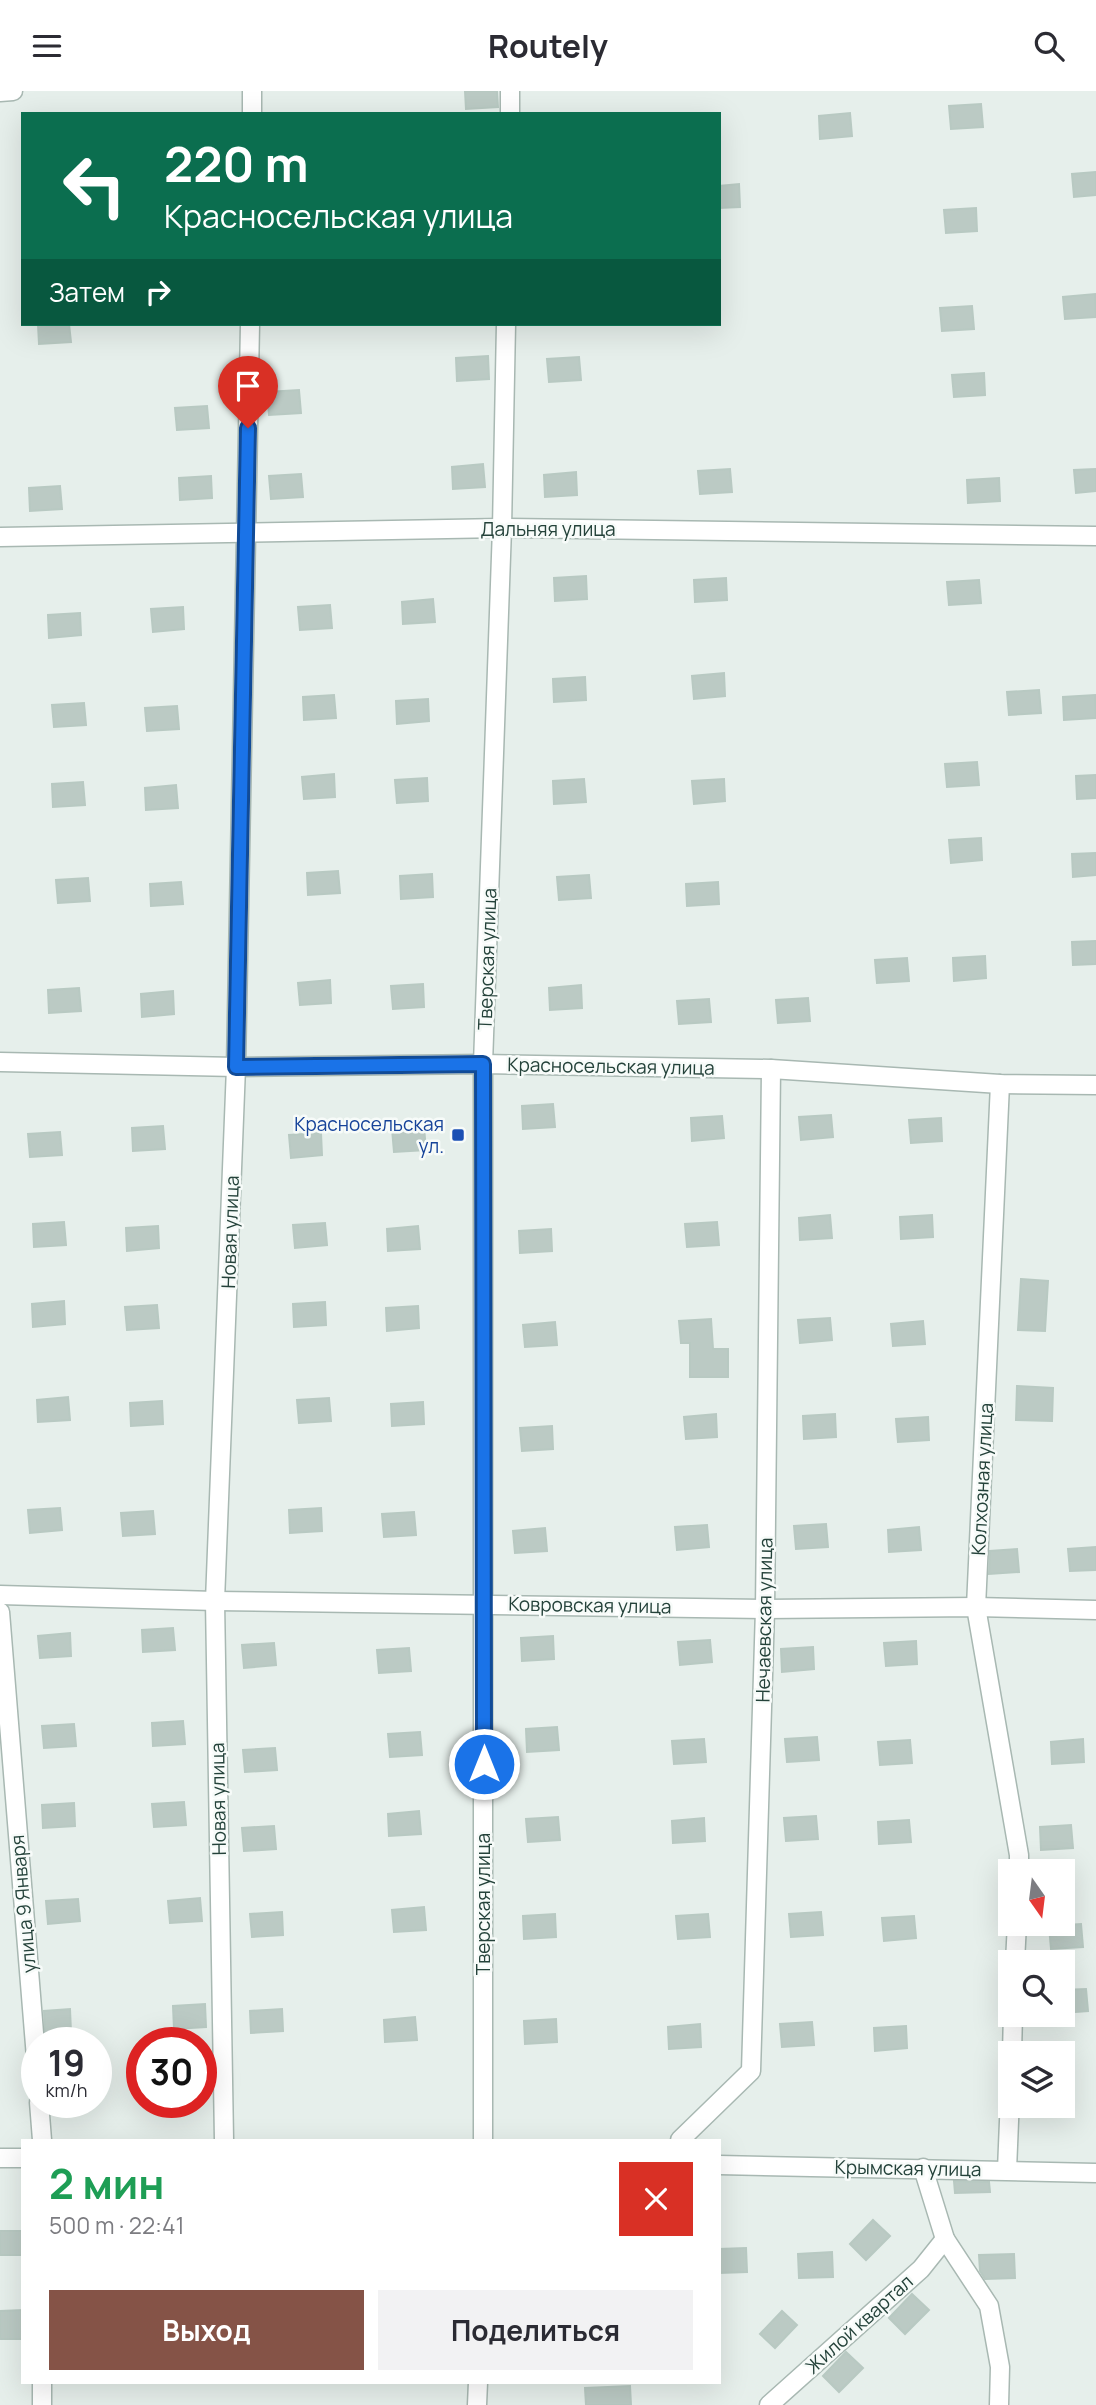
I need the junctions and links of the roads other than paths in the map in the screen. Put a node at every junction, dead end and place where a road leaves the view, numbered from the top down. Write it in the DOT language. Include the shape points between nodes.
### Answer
graph roads {
  1 [pos="13,91"];
  2 [pos="252,91"];
  3 [pos="510,91"];
  4 [pos="0,92"];
  5 [pos="252,112"];
  6 [pos="510,112"];
  7 [pos="250,326"];
  8 [pos="506,326"];
  9 [pos="502,528"];
  10 [pos="247,533"];
  11 [pos="1096,536"];
  12 [pos="0,537"];
  13 [pos="0,1062"];
  14 [pos="483,1064"];
  15 [pos="236,1067"];
  16 [pos="771,1069"];
  17 [pos="1000,1084"];
  18 [pos="1096,1085"];
  19 [pos="0,1595"];
  20 [pos="215,1601"];
  21 [pos="484,1603"];
  22 [pos="976,1607"];
  23 [pos="765,1609"];
  24 [pos="1096,1610"];
  25 [pos="0,1612"];
  26 [pos="1019,1859"];
  27 [pos="34,2027"];
  28 [pos="40,2118"];
  29 [pos="1009,2118"];
  30 [pos="42,2139"];
  31 [pos="223,2139"];
  32 [pos="483,2139"];
  33 [pos="681,2139"];
  34 [pos="0,2158"];
  35 [pos="21,2158"];
  36 [pos="721,2165"];
  37 [pos="923,2168"];
  38 [pos="1007,2170"];
  39 [pos="1096,2173"];
  40 [pos="945,2239"];
  41 [pos="42,2384"];
  42 [pos="478,2384"];
  43 [pos="42,2405"];
  44 [pos="477,2405"];
  45 [pos="769,2405"];
  46 [pos="999,2405"];
  1 -- 4 [label="street"];
  2 -- 5 [label="street"];
  3 -- 6 [label="street"];
  7 -- 10 [label="street, Новая улица"];
  8 -- 9 [label="street, Тверская улица"];
  9 -- 10 [label="street, Дальняя улица"];
  9 -- 11 [label="street, Дальняя улица"];
  9 -- 14 [label="street, Тверская улица"];
  10 -- 12 [label="street, Дальняя улица"];
  10 -- 15 [label="street, Новая улица"];
  13 -- 15 [label="street, Красносельская улица"];
  14 -- 15 [label="street, Красносельская улица"];
  14 -- 16 [label="street, Красносельская улица"];
  14 -- 21 [label="street, Тверская улица"];
  15 -- 20 [label="street, Новая улица"];
  16 -- 17 [label="street, Красносельская улица"];
  16 -- 23 [label="street, Нечаевская улица"];
  17 -- 18 [label="street, Красносельская улица"];
  17 -- 22 [label="street, Колхозная улица"];
  19 -- 20 [label="street, Ковровская улица"];
  20 -- 21 [label="street, Ковровская улица"];
  20 -- 31 [label="street, Новая улица"];
  21 -- 23 [label="street, Ковровская улица"];
  21 -- 32 [label="street, Тверская улица"];
  22 -- 23 [label="street, Ковровская улица"];
  22 -- 24 [label="street, Ковровская улица"];
  22 -- 26 [label="street, Колхозная улица"];
  23 -- 33 [label="street, Нечаевская улица" via="751,2071"];
  25 -- 27 [label="street, улица 9 Января"];
  28 -- 30 [label="street"];
  29 -- 38 [label="street"];
  34 -- 35 [label="street"];
  36 -- 37 [label="street, Крымская улица"];
  37 -- 38 [label="street, Крымская улица"];
  37 -- 40 [label="street"];
  38 -- 39 [label="street, Крымская улица"];
  40 -- 45 [label="street, Жилой квартал" via="921,2269"];
  40 -- 46 [label="street" via="989,2306 1000,2367"];
  41 -- 43 [label="street"];
  42 -- 44 [label="street"];
}
